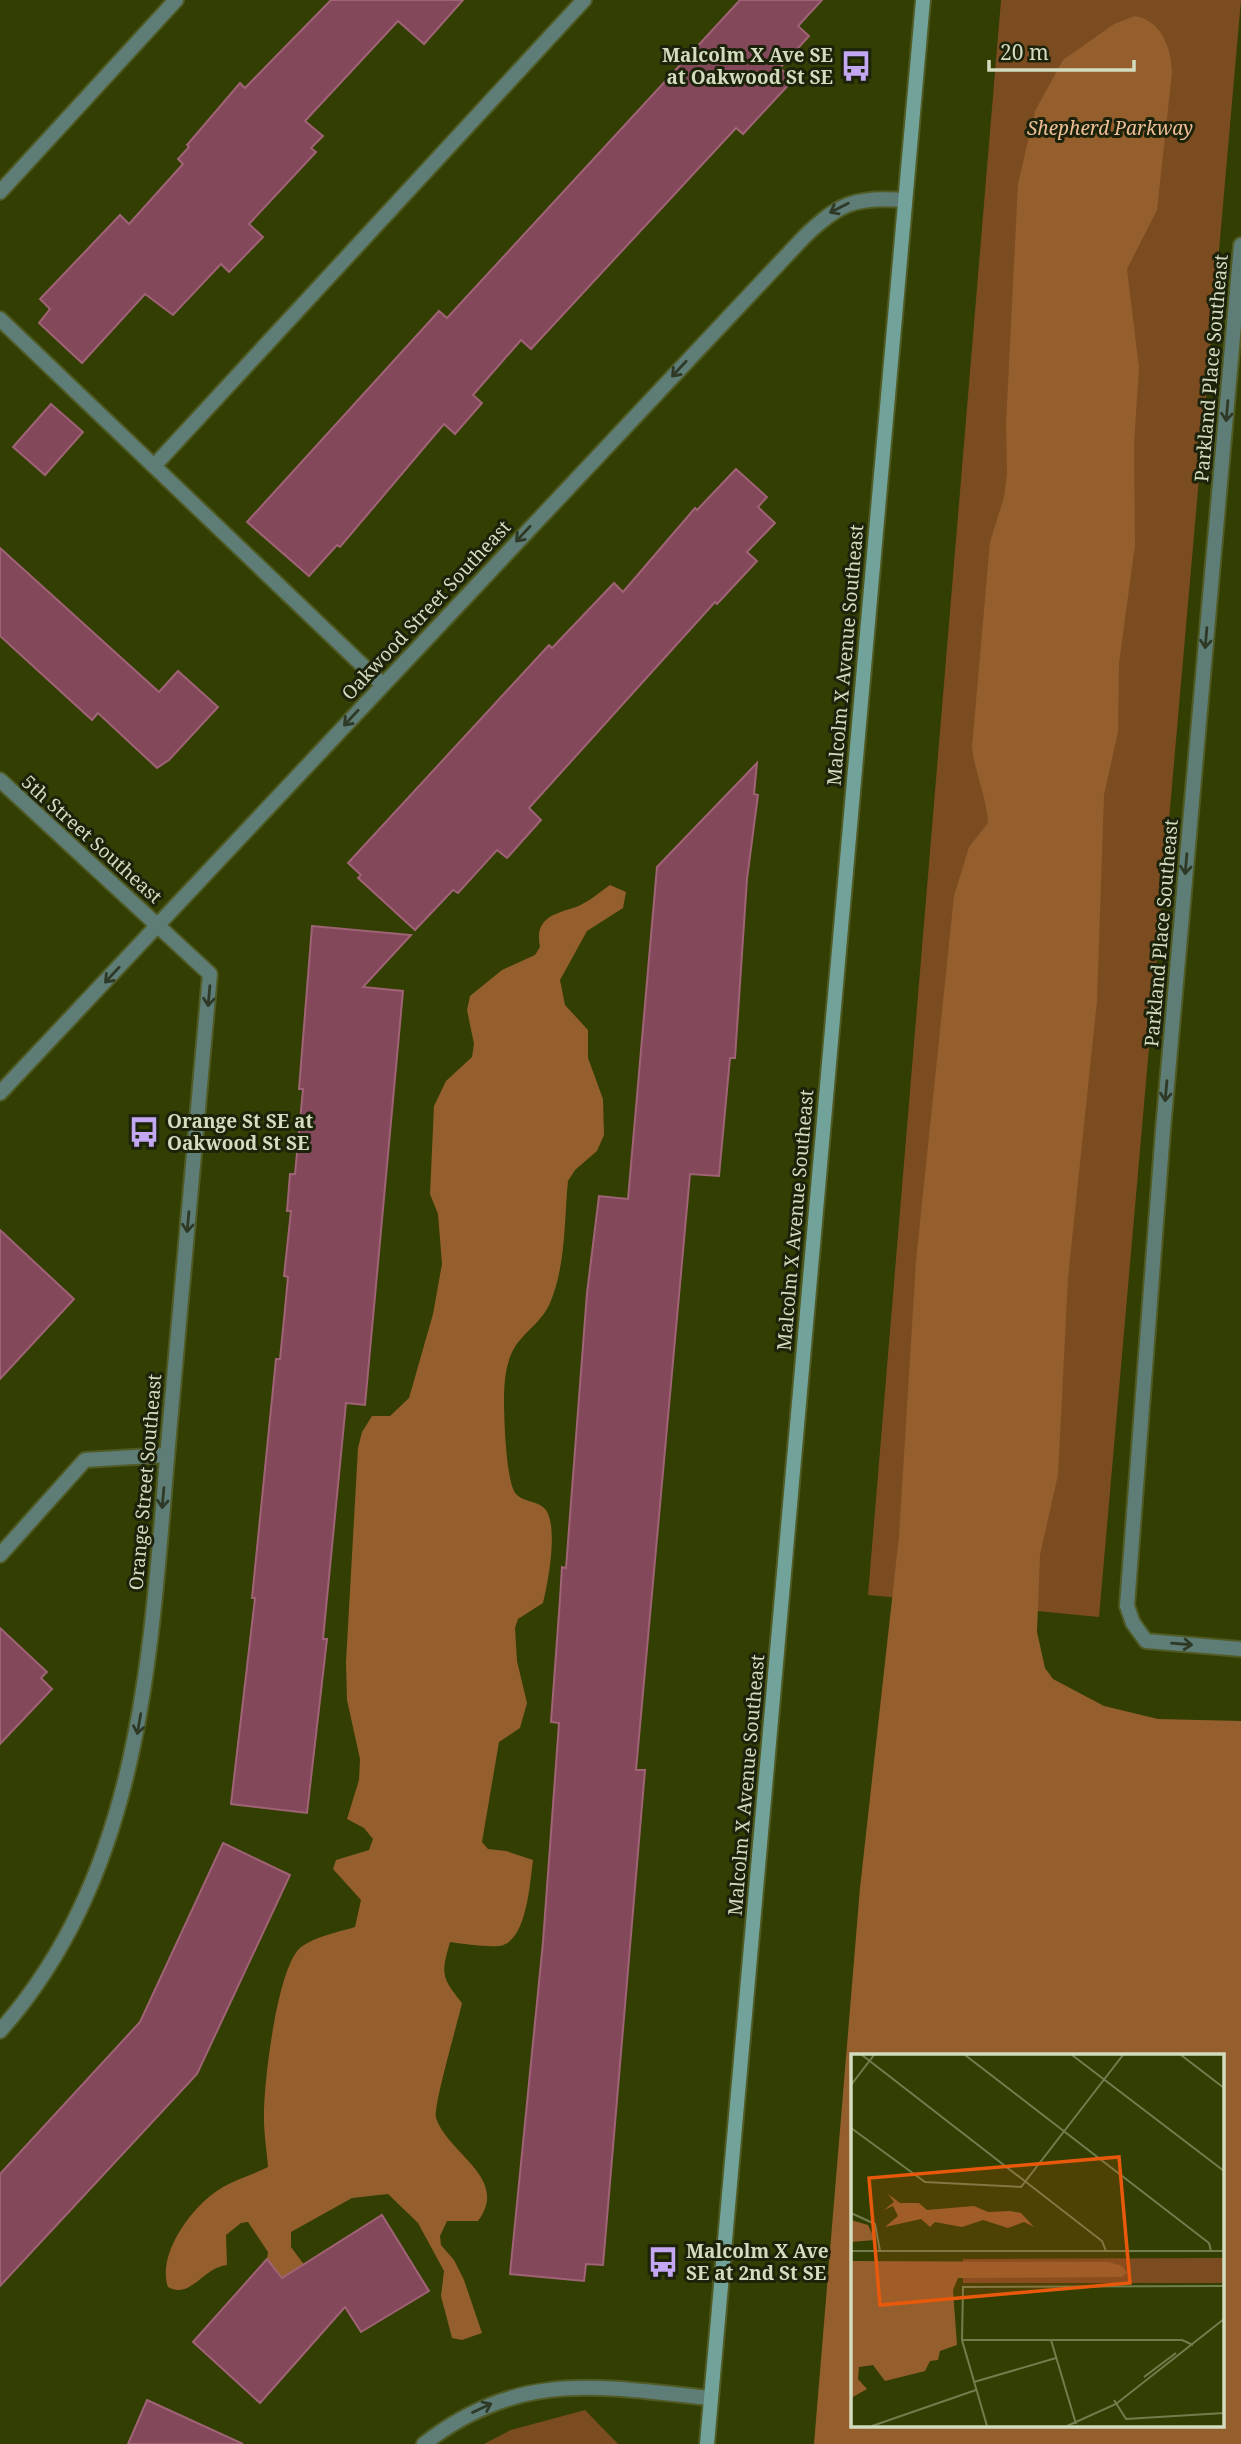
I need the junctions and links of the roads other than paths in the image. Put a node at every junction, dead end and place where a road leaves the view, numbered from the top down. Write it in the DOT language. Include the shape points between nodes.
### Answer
graph roads {
  1 [pos="176,0"];
  2 [pos="584,0"];
  3 [pos="923,0"];
  4 [pos="0,192"];
  5 [pos="905,200"];
  6 [pos="1241,245"];
  7 [pos="0,319"];
  8 [pos="154,466"];
  9 [pos="382,684"];
  10 [pos="0,780"];
  11 [pos="159,926"];
  12 [pos="0,1093"];
  13 [pos="167,1455"];
  14 [pos="0,1555"];
  15 [pos="1241,1649"];
  16 [pos="0,2031"];
  17 [pos="711,2398"];
  18 [pos="424,2444"];
  19 [pos="707,2444"];
  1 -- 4 [label="street"];
  2 -- 8 [label="street"];
  3 -- 5 [label="main road, Malcolm X Avenue Southeast"];
  5 -- 9 [label="street, Oakwood Street Southeast, one-way" via="875,197 830,212"];
  5 -- 17 [label="main road, Malcolm X Avenue Southeast"];
  6 -- 15 [label="street, Parkland Place Southeast, one-way" via="1163,1130 1127,1606 1146,1641"];
  7 -- 8 [label="street"];
  8 -- 9 [label="street"];
  9 -- 11 [label="street, Oakwood Street Southeast, one-way"];
  10 -- 11 [label="street, 5th Street Southeast"];
  11 -- 12 [label="street, Oakwood Street Southeast, one-way"];
  11 -- 13 [label="street, Orange Street Southeast, one-way" via="211,974"];
  13 -- 14 [label="street" via="85,1460"];
  13 -- 16 [label="street, Orange Street Southeast, one-way" via="146,1678 124,1791 103,1857 68,1935 25,2002"];
  18 -- 17 [label="street, one-way" via="482,2407 527,2392 580,2386"];
  17 -- 19 [label="main road, Malcolm X Avenue Southeast"];
}
